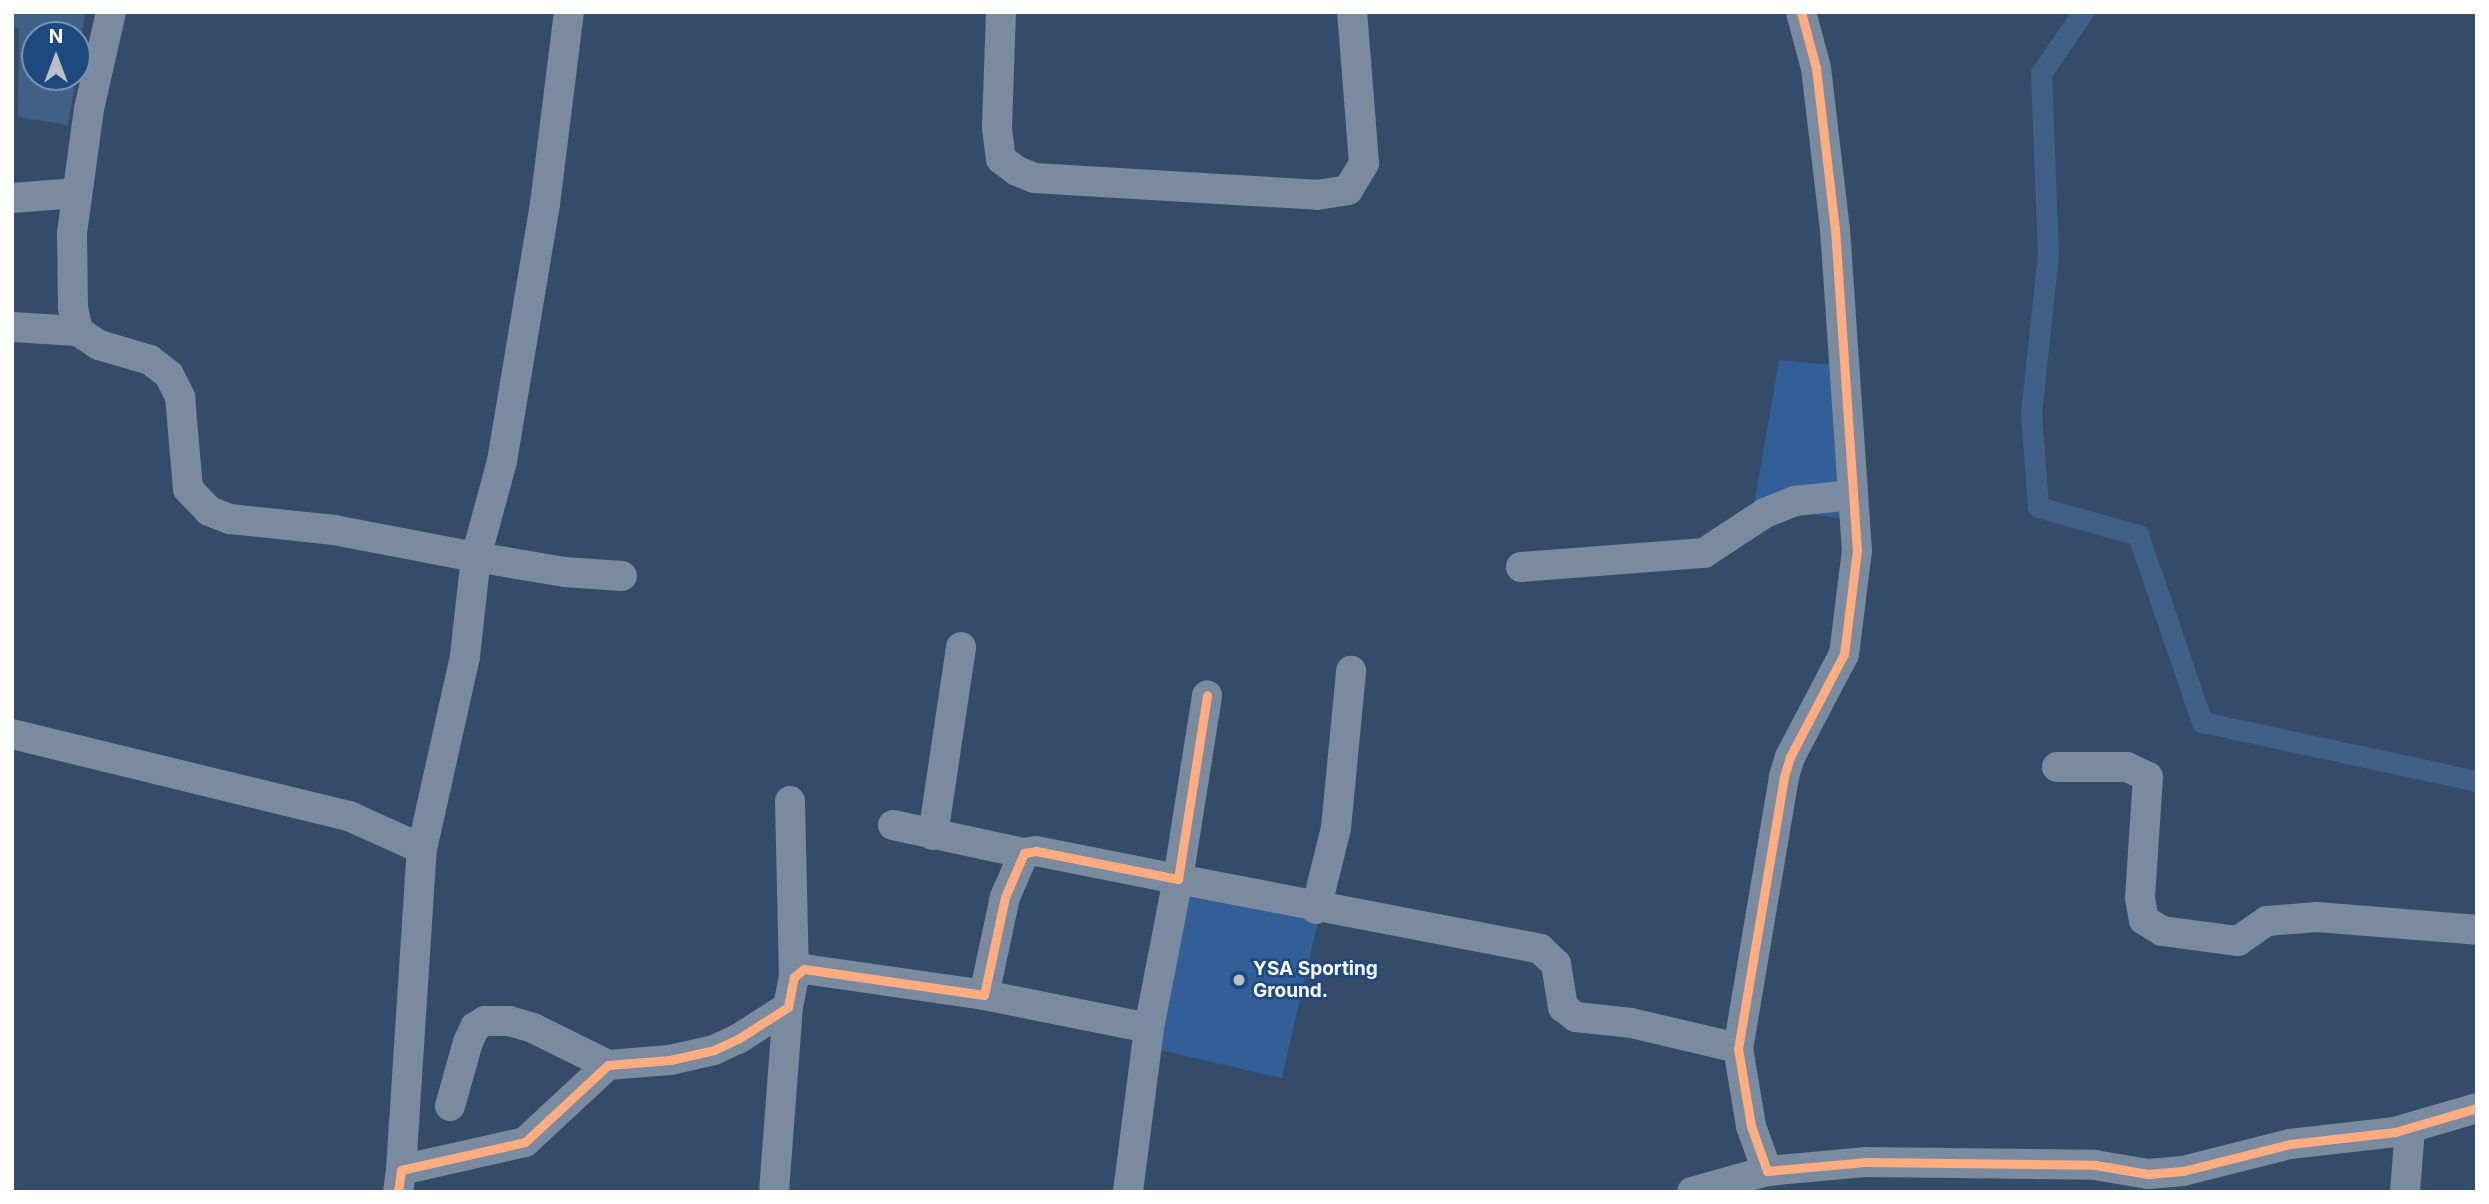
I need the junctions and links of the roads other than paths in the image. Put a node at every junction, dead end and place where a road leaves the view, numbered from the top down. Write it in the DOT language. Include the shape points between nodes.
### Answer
graph roads {
  1 [pos="111,12"];
  2 [pos="569,12"];
  3 [pos="1001,12"];
  4 [pos="1352,12"];
  5 [pos="1801,12"];
  6 [pos="77,193"];
  7 [pos="12,198"];
  8 [pos="12,327"];
  9 [pos="78,331"];
  10 [pos="1852,495"];
  11 [pos="486,559"];
  12 [pos="1521,567"];
  13 [pos="622,576"];
  14 [pos="961,647"];
  15 [pos="1351,671"];
  16 [pos="1207,695"];
  17 [pos="12,734"];
  18 [pos="2057,766"];
  19 [pos="790,801"];
  20 [pos="893,825"];
  21 [pos="933,835"];
  22 [pos="422,849"];
  23 [pos="1024,853"];
  24 [pos="1178,879"];
  25 [pos="1316,909"];
  26 [pos="2477,930"];
  27 [pos="794,978"];
  28 [pos="984,995"];
  29 [pos="788,1007"];
  30 [pos="1149,1028"];
  31 [pos="1738,1048"];
  32 [pos="608,1065"];
  33 [pos="450,1106"];
  34 [pos="2477,1108"];
  35 [pos="2410,1128"];
  36 [pos="1767,1171"];
  37 [pos="2209,1178"];
  38 [pos="399,1181"];
  39 [pos="2148,1183"];
  40 [pos="774,1192"];
  41 [pos="1128,1192"];
  42 [pos="1692,1192"];
  43 [pos="2405,1192"];
  1 -- 6 [label="street" via="89,110"];
  2 -- 11 [label="street" via="545,204"];
  3 -- 4 [label="street" via="997,128 1001,159 1017,171 1045,178 1317,195 1348,190 1364,163"];
  5 -- 10 [label="street" via="1816,68 1834,216"];
  6 -- 7 [label="street"];
  6 -- 9 [label="street" via="72,233 73,307"];
  8 -- 9 [label="street"];
  9 -- 11 [label="street" via="99,345 150,360 169,375 180,397 188,489 209,511 230,519 334,530"];
  10 -- 12 [label="street" via="1795,501 1765,513 1704,553"];
  10 -- 31 [label="street" via="1857,550 1849,639 1784,777"];
  11 -- 13 [label="street"];
  11 -- 22 [label="street"];
  14 -- 21 [label="street"];
  15 -- 25 [label="street" via="1336,828"];
  16 -- 24 [label="street"];
  17 -- 22 [label="street" via="349,816"];
  18 -- 26 [label="street" via="2127,767 2148,777 2140,898 2144,920 2162,931 2238,941 2267,921 2317,917"];
  19 -- 27 [label="street"];
  20 -- 21 [label="street"];
  21 -- 23 [label="street"];
  22 -- 38 [label="street"];
  23 -- 24 [label="street" via="1035,851"];
  23 -- 28 [label="street" via="1005,897"];
  24 -- 25 [label="street"];
  24 -- 30 [label="street"];
  25 -- 31 [label="street" via="1499,938 1540,949 1556,964 1563,1007 1576,1017 1631,1023"];
  27 -- 28 [label="street" via="813,968"];
  27 -- 29 [label="street"];
  28 -- 30 [label="street"];
  29 -- 32 [label="street" via="714,1050"];
  29 -- 40 [label="street"];
  30 -- 41 [label="street"];
  31 -- 36 [label="street" via="1751,1126"];
  32 -- 33 [label="street" via="533,1028 485,1021 475,1027 468,1042"];
  32 -- 38 [label="street" via="525,1142"];
  34 -- 35 [label="street"];
  35 -- 37 [label="street" via="2290,1144"];
  35 -- 43 [label="street"];
  36 -- 39 [label="street" via="1919,1162 2095,1165"];
  36 -- 42 [label="street"];
  37 -- 39 [label="street"];
}
